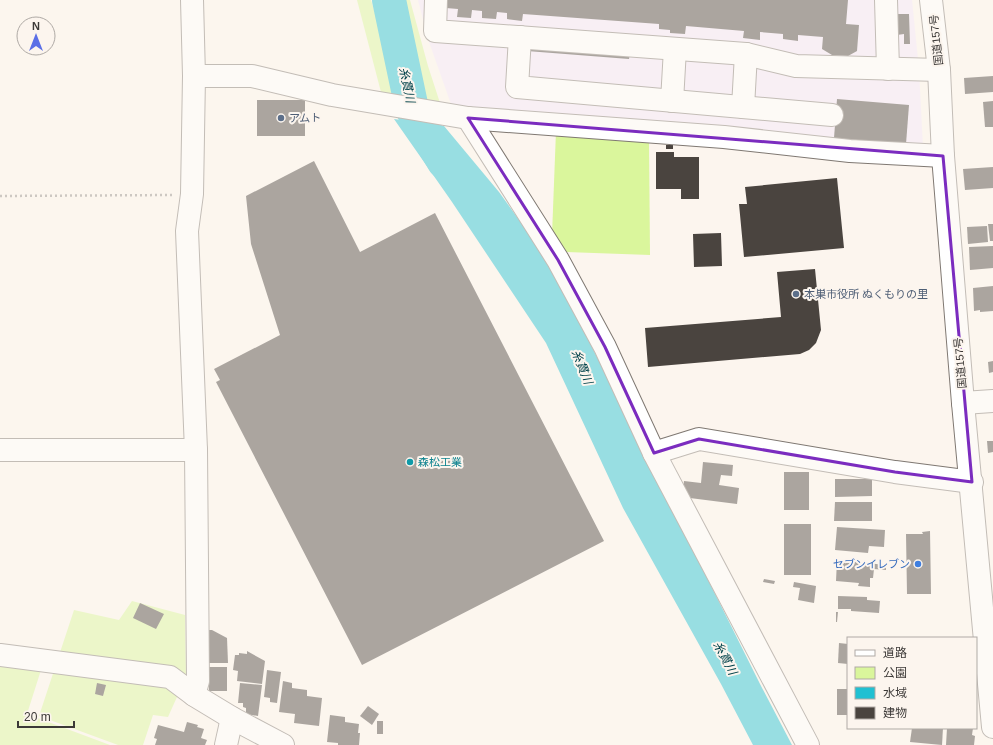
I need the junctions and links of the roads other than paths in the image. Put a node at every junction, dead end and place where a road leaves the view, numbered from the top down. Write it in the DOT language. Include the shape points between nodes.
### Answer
graph roads {
  1 [pos="192,0"];
  2 [pos="436,0"];
  3 [pos="886,0"];
  4 [pos="931,0"];
  5 [pos="520,37"];
  6 [pos="676,49"];
  7 [pos="746,54"];
  8 [pos="888,69"];
  9 [pos="939,70"];
  10 [pos="194,76"];
  11 [pos="672,101"];
  12 [pos="743,107"];
  13 [pos="832,115"];
  14 [pos="468,118"];
  15 [pos="943,156"];
  16 [pos="993,401"];
  17 [pos="964,403"];
  18 [pos="0,450"];
  19 [pos="196,450"];
  20 [pos="654,453"];
  21 [pos="972,482"];
  22 [pos="0,655"];
  23 [pos="194,695"];
  24 [pos="232,718"];
  25 [pos="993,727"];
  26 [pos="226,745"];
  27 [pos="283,745"];
  28 [pos="808,745"];
  1 -- 10 [label="main road"];
  2 -- 5 [label="main road" via="435,31"];
  3 -- 8 [label="main road"];
  4 -- 9 [label="main road, 国道157号"];
  5 -- 6 [label="main road"];
  5 -- 11 [label="main road" via="518,87"];
  6 -- 7 [label="main road"];
  6 -- 11 [label="main road"];
  7 -- 8 [label="main road" via="796,66"];
  7 -- 12 [label="main road"];
  8 -- 9 [label="main road"];
  9 -- 15 [label="main road, 国道157号"];
  10 -- 14 [label="main road" via="252,76 332,95"];
  10 -- 19 [label="main road" via="192,194 187,231"];
  11 -- 12 [label="main road"];
  12 -- 13 [label="main road"];
  14 -- 15 [label="main road" via="724,137 850,151"];
  14 -- 20 [label="main road" via="558,260 605,347"];
  15 -- 17 [label="main road, 国道157号"];
  16 -- 17 [label="main road"];
  17 -- 21 [label="main road, 国道157号"];
  18 -- 19 [label="main road"];
  19 -- 23 [label="main road" via="198,681"];
  20 -- 21 [label="main road" via="699,439 895,472"];
  20 -- 28 [label="main road"];
  21 -- 25 [label="main road, 国道157号"];
  22 -- 23 [label="main road" via="170,677"];
  23 -- 24 [label="main road"];
  24 -- 26 [label="main road"];
  24 -- 27 [label="main road"];
}
